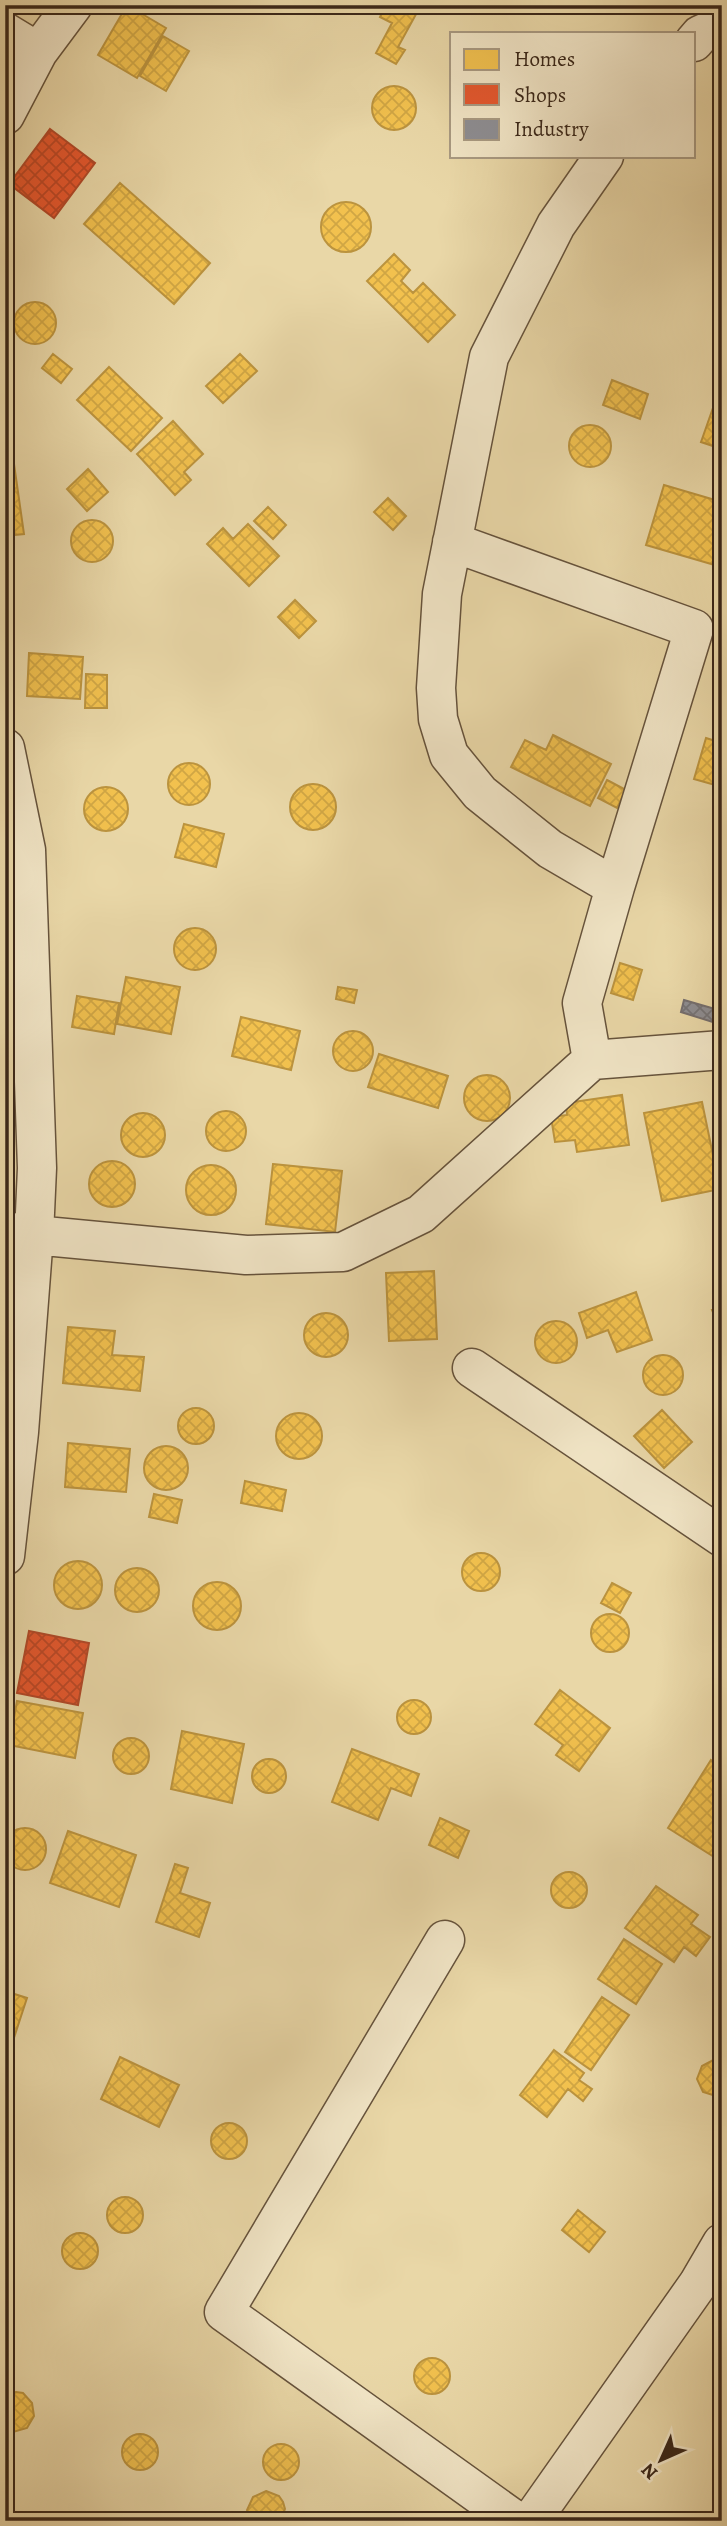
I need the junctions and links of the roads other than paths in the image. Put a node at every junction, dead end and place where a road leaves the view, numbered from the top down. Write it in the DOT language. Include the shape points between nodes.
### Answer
graph roads {
  1 [pos="73,5"];
  2 [pos="5,32"];
  3 [pos="38,52"];
  4 [pos="5,114"];
  5 [pos="603,158"];
  6 [pos="452,542"];
  7 [pos="6,752"];
  8 [pos="615,887"];
  9 [pos="722,1050"];
  10 [pos="592,1060"];
  11 [pos="20,1233"];
  12 [pos="472,1368"];
  13 [pos="722,1537"];
  14 [pos="5,1556"];
  15 [pos="445,1940"];
  16 [pos="722,2243"];
  17 [pos="516,2521"];
  18 [pos="531,2521"];
  1 -- 3 [label="street"];
  2 -- 3 [label="street"];
  3 -- 4 [label="street"];
  5 -- 6 [label="street" via="556,225 489,358"];
  6 -- 8 [label="street" via="442,594 436,688 438,719 449,755 480,793 540,841"];
  6 -- 8 [label="street" via="694,629"];
  7 -- 11 [label="street" via="26,850 37,1168"];
  8 -- 10 [label="street" via="582,1003"];
  9 -- 10 [label="street"];
  10 -- 11 [label="street" via="421,1214 343,1252 246,1255"];
  11 -- 14 [label="street" via="19,1432"];
  12 -- 13 [label="street"];
  15 -- 17 [label="street" via="224,2312"];
  16 -- 18 [label="street"];
}
